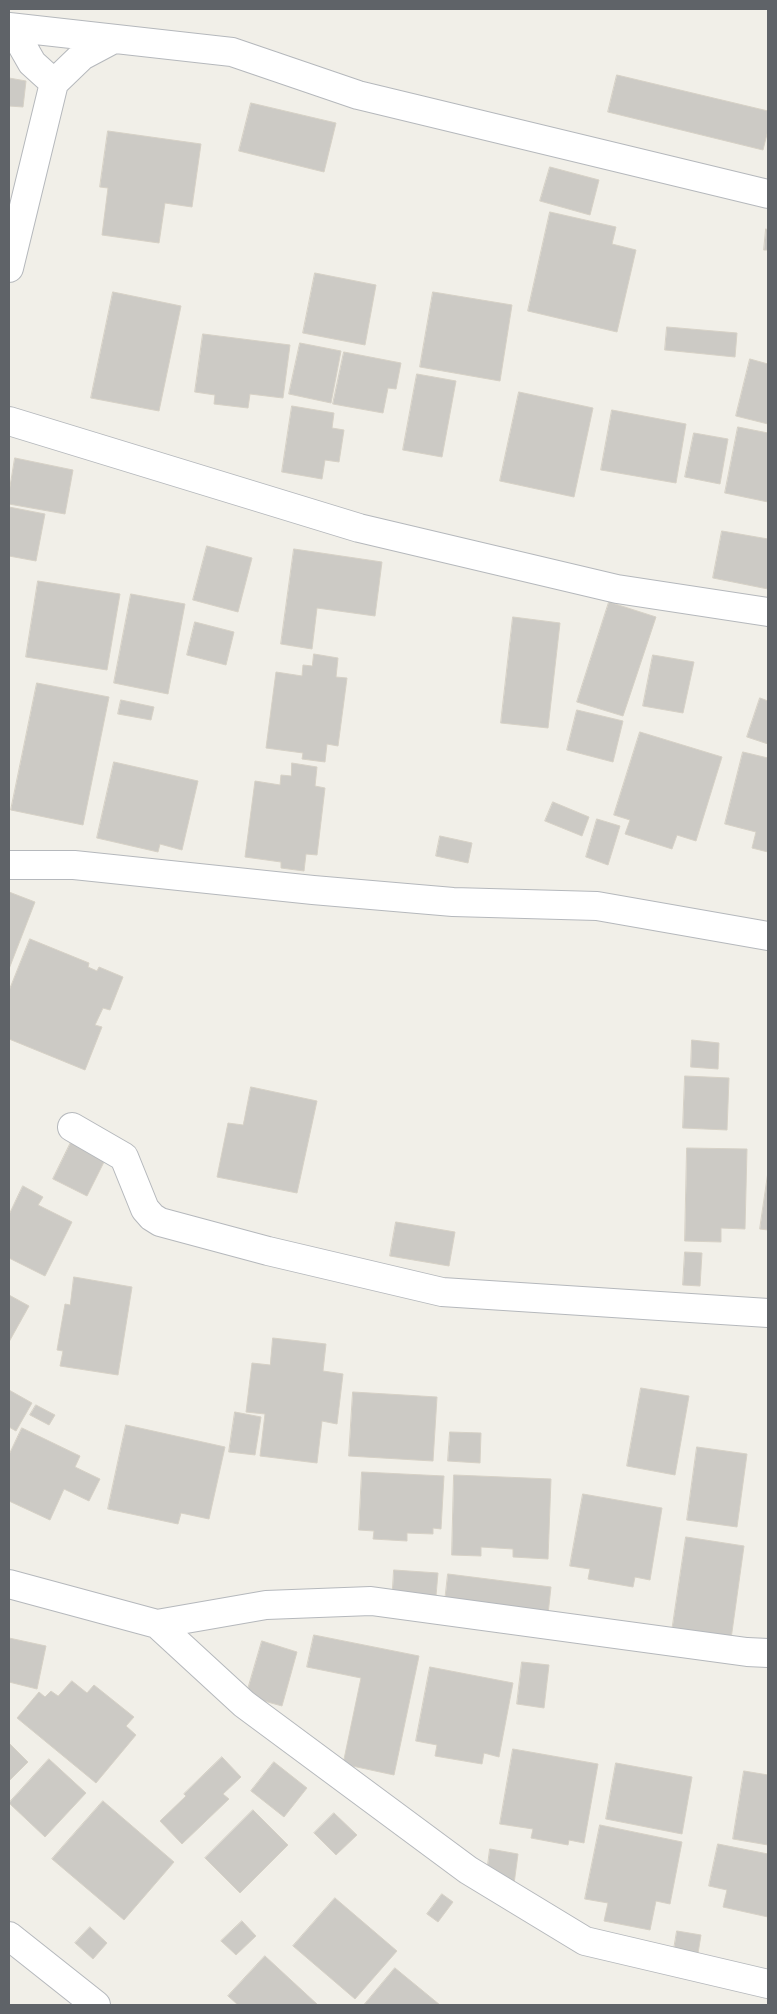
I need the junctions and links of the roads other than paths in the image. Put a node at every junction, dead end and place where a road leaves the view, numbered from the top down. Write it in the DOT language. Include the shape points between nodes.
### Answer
graph roads {
  1 [pos="10,27"];
  2 [pos="114,39"];
  3 [pos="54,83"];
  4 [pos="768,194"];
  5 [pos="9,268"];
  6 [pos="9,421"];
  7 [pos="768,612"];
  8 [pos="9,865"];
  9 [pos="768,936"];
  10 [pos="72,1128"];
  11 [pos="768,1313"];
  12 [pos="9,1584"];
  13 [pos="157,1624"];
  14 [pos="768,1653"];
  15 [pos="9,1936"];
  16 [pos="768,1984"];
  17 [pos="96,2005"];
  1 -- 2 [label="street"];
  1 -- 3 [label="street" via="32,63"];
  2 -- 3 [label="street" via="82,56"];
  2 -- 4 [label="street" via="232,52 358,95"];
  3 -- 5 [label="street"];
  6 -- 7 [label="street" via="359,528 617,588"];
  8 -- 9 [label="street" via="74,865 453,902 596,906"];
  10 -- 11 [label="street" via="124,1157 145,1210 152,1218 241,1244 442,1292"];
  12 -- 13 [label="street"];
  13 -- 14 [label="street" via="266,1605 371,1600"];
  13 -- 16 [label="street" via="244,1704 468,1870 585,1941"];
  15 -- 17 [label="street"];
}
